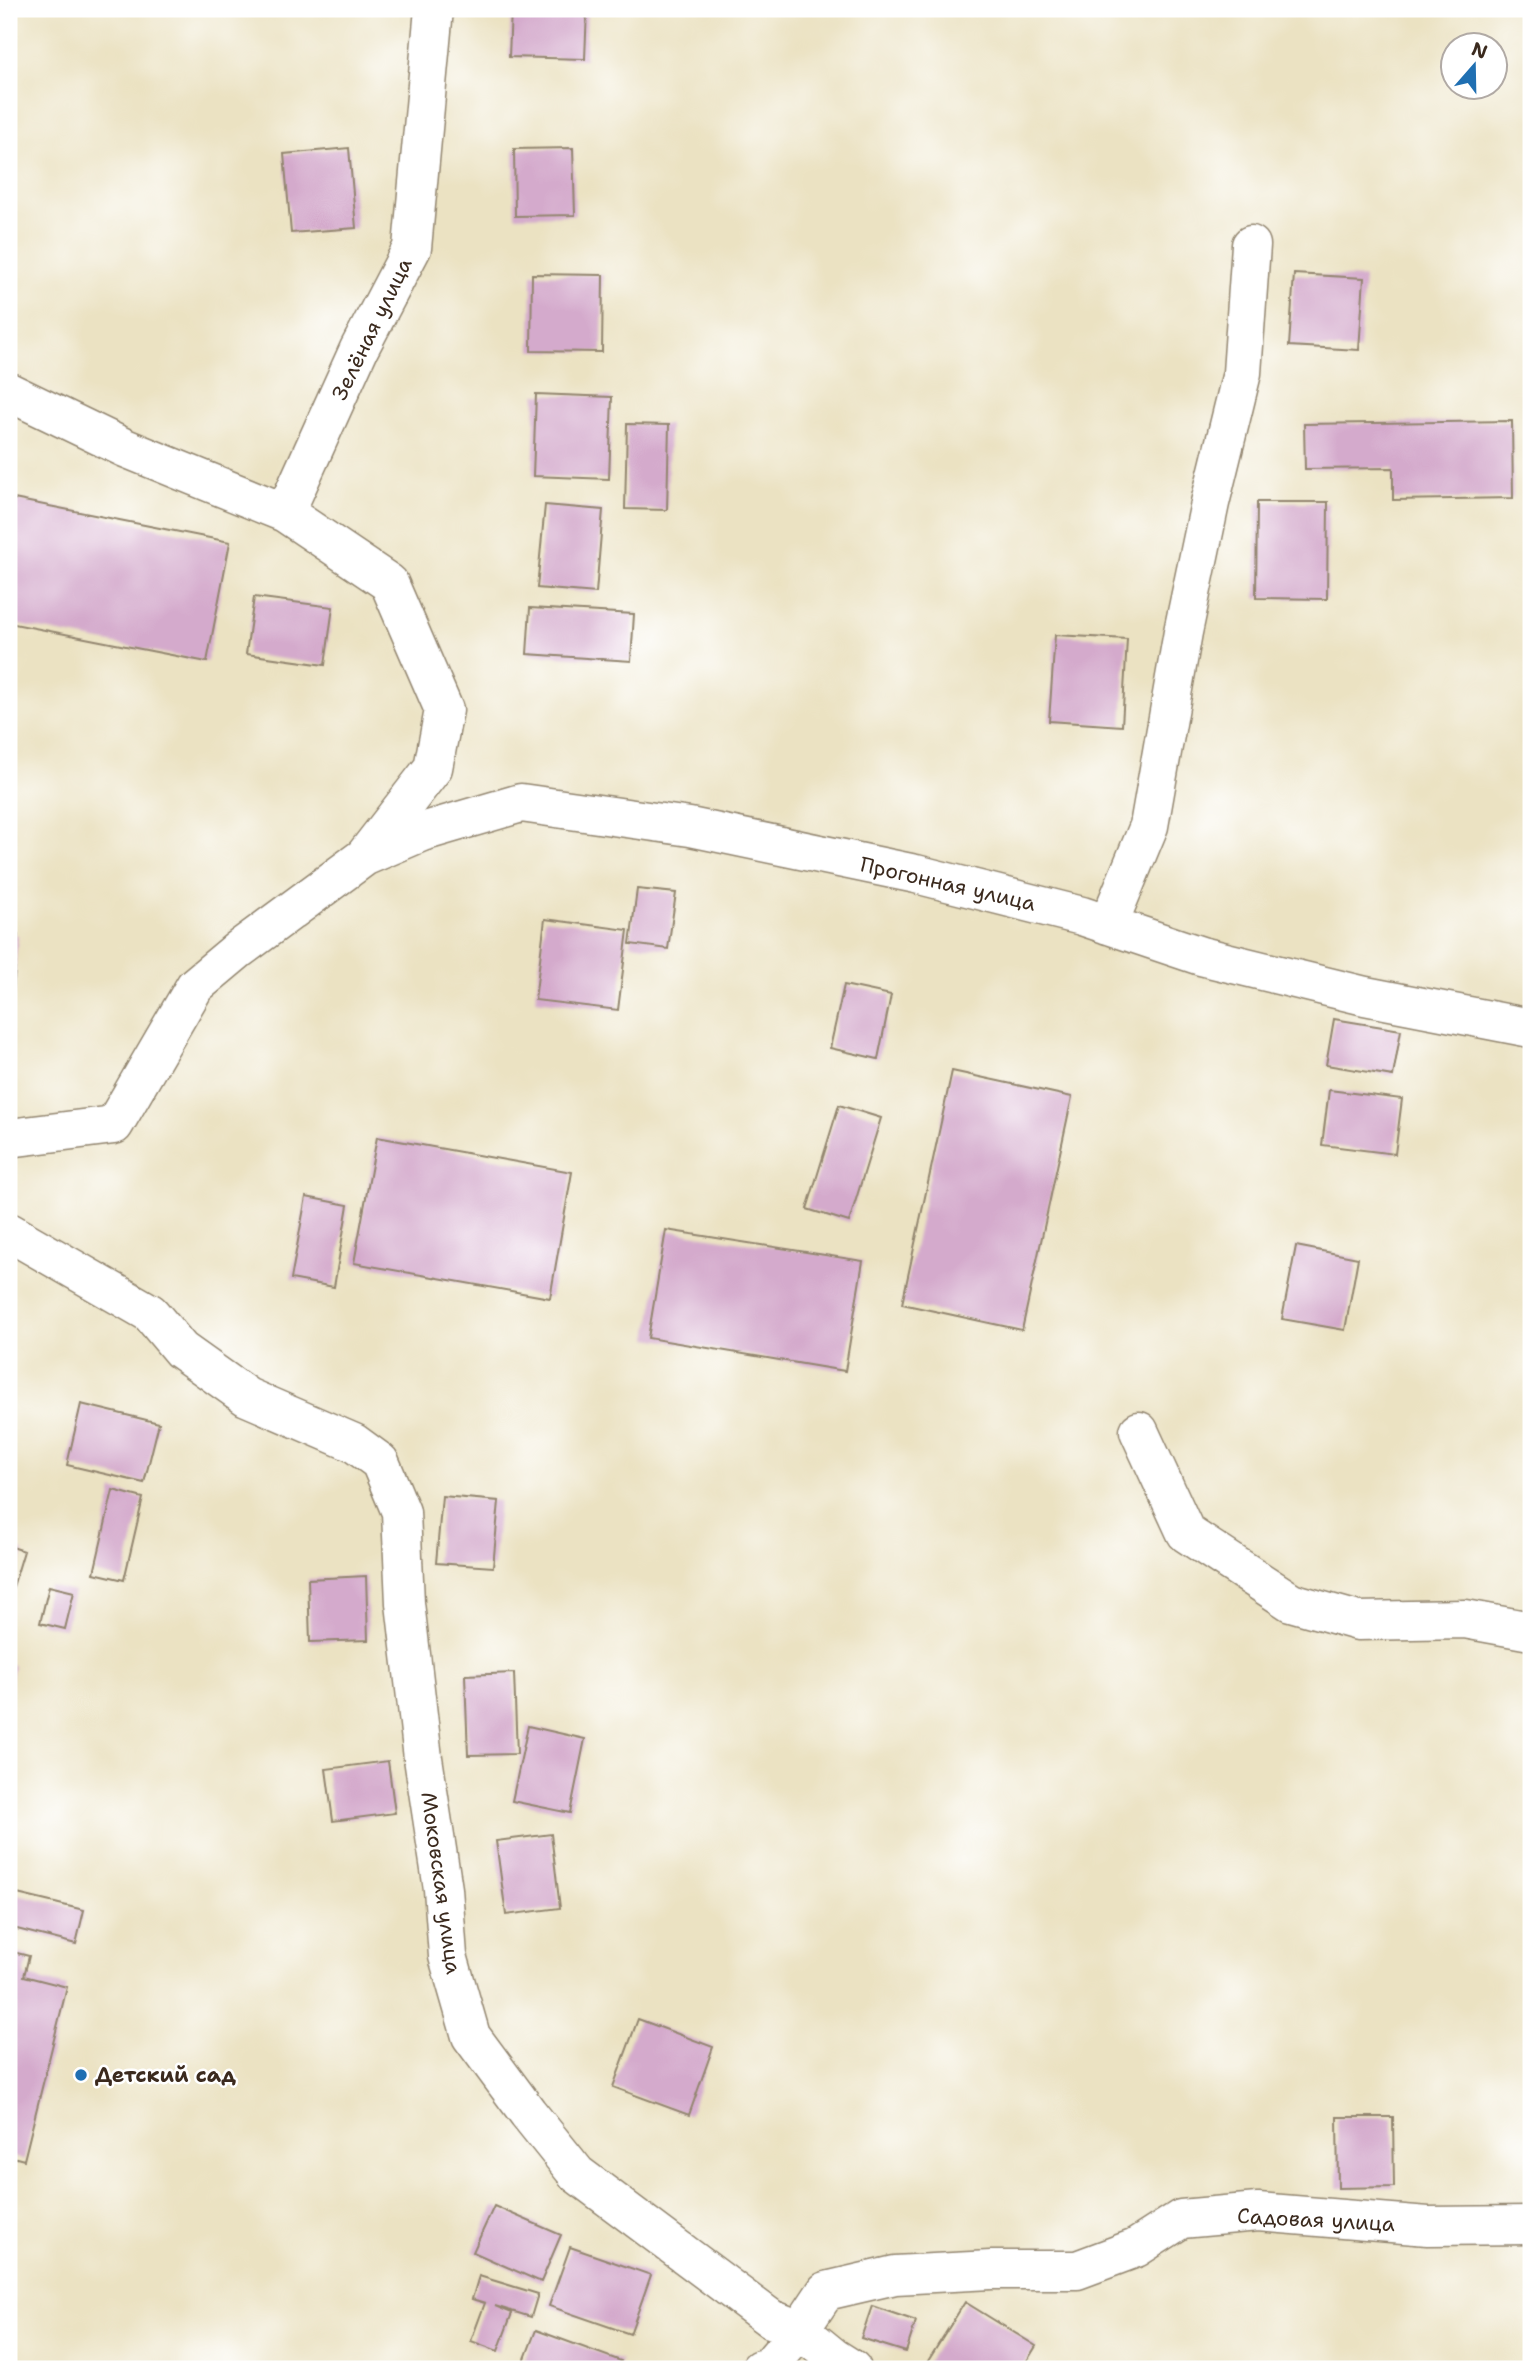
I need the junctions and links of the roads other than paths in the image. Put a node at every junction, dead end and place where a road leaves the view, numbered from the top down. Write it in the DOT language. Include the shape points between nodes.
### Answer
graph roads {
  1 [pos="434,9"];
  2 [pos="1251,244"];
  3 [pos="9,392"];
  4 [pos="285,513"];
  5 [pos="364,857"];
  6 [pos="1108,925"];
  7 [pos="1531,1028"];
  8 [pos="9,1138"];
  9 [pos="9,1232"];
  10 [pos="1139,1431"];
  11 [pos="1531,1631"];
  12 [pos="1531,2225"];
  13 [pos="800,2330"];
  14 [pos="760,2369"];
  15 [pos="852,2369"];
  1 -- 4 [label="street, Зелёная улица" via="412,248 359,349"];
  2 -- 6 [label="street" via="1242,373 1186,619 1149,826"];
  3 -- 4 [label="street" via="125,448"];
  4 -- 5 [label="street" via="389,583 444,710 433,768"];
  5 -- 6 [label="street, Прогонная улица" via="422,832 521,803 690,827 916,874"];
  5 -- 8 [label="street" via="195,986 114,1125"];
  6 -- 7 [label="street, Прогонная улица" via="1201,956 1340,990"];
  9 -- 13 [label="street, Моковская улица" via="150,1313 181,1350 247,1397 354,1443 380,1462 401,1512 405,1603 448,1956 471,2036 577,2174 771,2319"];
  10 -- 11 [label="street" via="1186,1533 1291,1602 1358,1620 1465,1619"];
  12 -- 13 [label="street, Садовая улица" via="1428,2226 1258,2212 1181,2219 1136,2248 1077,2270 895,2275 826,2291"];
  13 -- 14 [label="street, Садовая улица" via="768,2368"];
  13 -- 15 [label="street, Моковская улица"];
}
